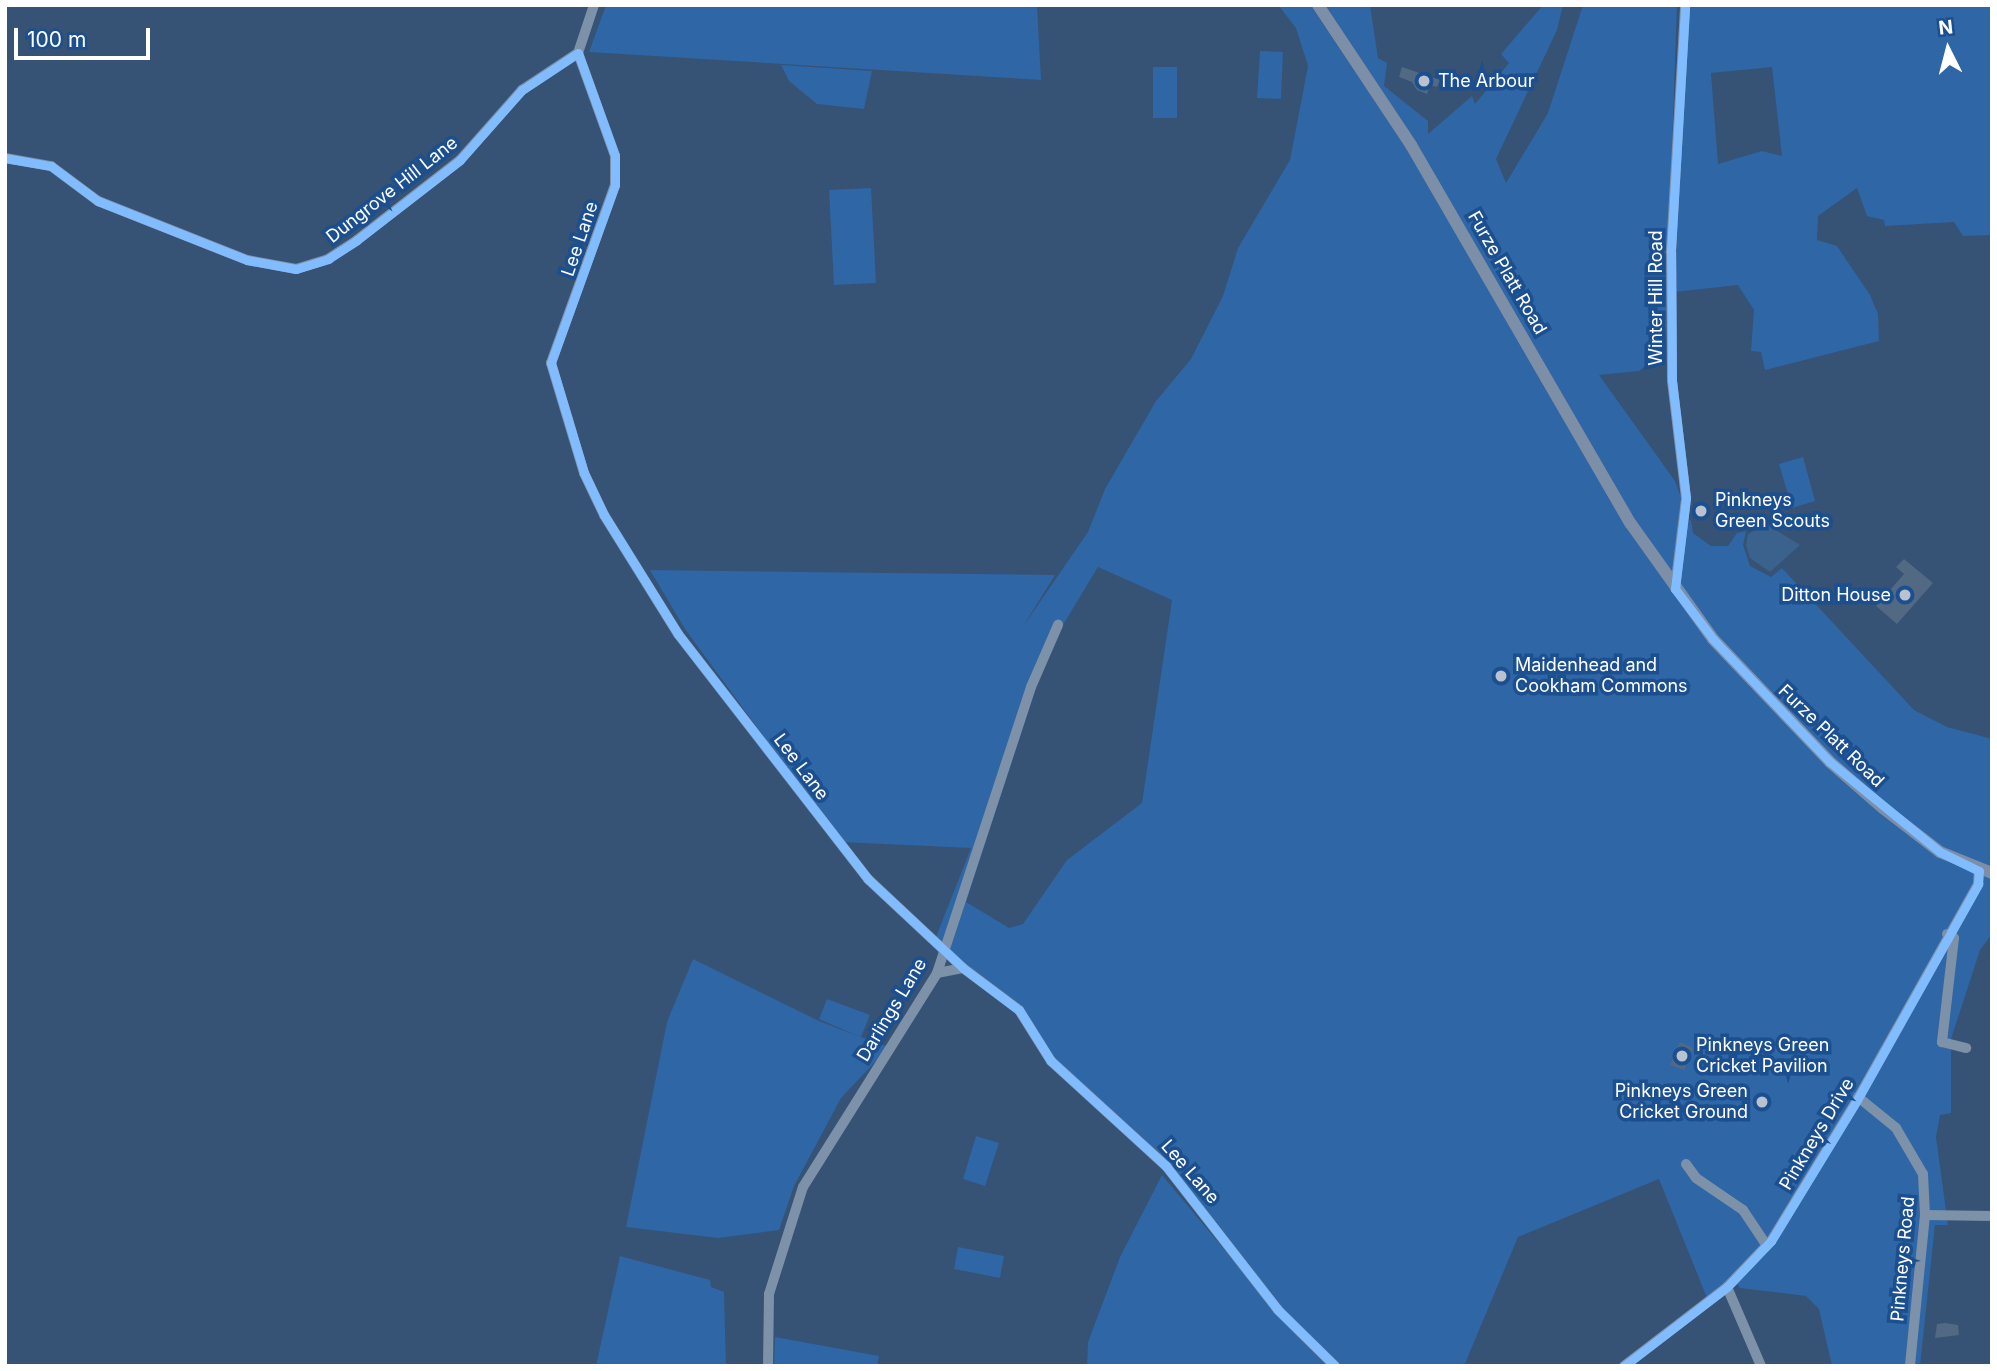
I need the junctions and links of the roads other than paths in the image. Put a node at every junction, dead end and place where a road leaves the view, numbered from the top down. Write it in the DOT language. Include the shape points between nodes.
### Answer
graph roads {
  1 [pos="594,5"];
  2 [pos="1318,5"];
  3 [pos="1685,5"];
  4 [pos="578,53"];
  5 [pos="5,158"];
  6 [pos="1675,589"];
  7 [pos="1058,625"];
  8 [pos="1985,872"];
  9 [pos="1947,934"];
  10 [pos="944,947"];
  11 [pos="963,968"];
  12 [pos="937,973"];
  13 [pos="1966,1048"];
  14 [pos="1858,1097"];
  15 [pos="1686,1164"];
  16 [pos="1925,1215"];
  17 [pos="1992,1216"];
  18 [pos="1767,1246"];
  19 [pos="1727,1287"];
  20 [pos="768,1366"];
  21 [pos="1335,1366"];
  22 [pos="1624,1366"];
  23 [pos="1761,1366"];
  24 [pos="1910,1366"];
  1 -- 4 [label="street"];
  2 -- 6 [label="main road, Furze Platt Road" via="1411,145 1595,465"];
  3 -- 6 [label="street, Winter Hill Road" via="1671,251 1672,380 1686,498"];
  4 -- 5 [label="street, Dungrove Hill Lane" via="522,90 460,160 357,240 328,259 296,269 265,267 98,201 51,166"];
  4 -- 10 [label="street, Lee Lane" via="615,156 615,185 604,224 551,363 584,473 678,634 751,724 774,762 868,879"];
  6 -- 8 [label="main road, Furze Platt Road" via="1713,639 1830,762 1940,852"];
  7 -- 10 [label="street, Darlings Lane" via="1031,687"];
  8 -- 9 [label="street, Pinkneys Drive"];
  9 -- 13 [label="street" via="1954,938 1942,1042"];
  9 -- 14 [label="street, Pinkneys Drive"];
  10 -- 11 [label="street, Lee Lane"];
  10 -- 12 [label="street, Darlings Lane"];
  11 -- 12 [label="street"];
  11 -- 21 [label="street, Lee Lane" via="1019,1010 1064,1075 1166,1166 1284,1318"];
  12 -- 20 [label="street, Darlings Lane" via="803,1187 769,1294"];
  14 -- 16 [label="street, Pinkneys Road" via="1911,1148 1923,1174"];
  14 -- 18 [label="street, Pinkneys Drive"];
  15 -- 18 [label="street" via="1696,1178 1743,1210"];
  16 -- 17 [label="street"];
  16 -- 24 [label="street, Pinkneys Road"];
  18 -- 19 [label="street, Pinkneys Drive"];
  19 -- 22 [label="street, Pinkneys Drive"];
  19 -- 23 [label="street"];
}
